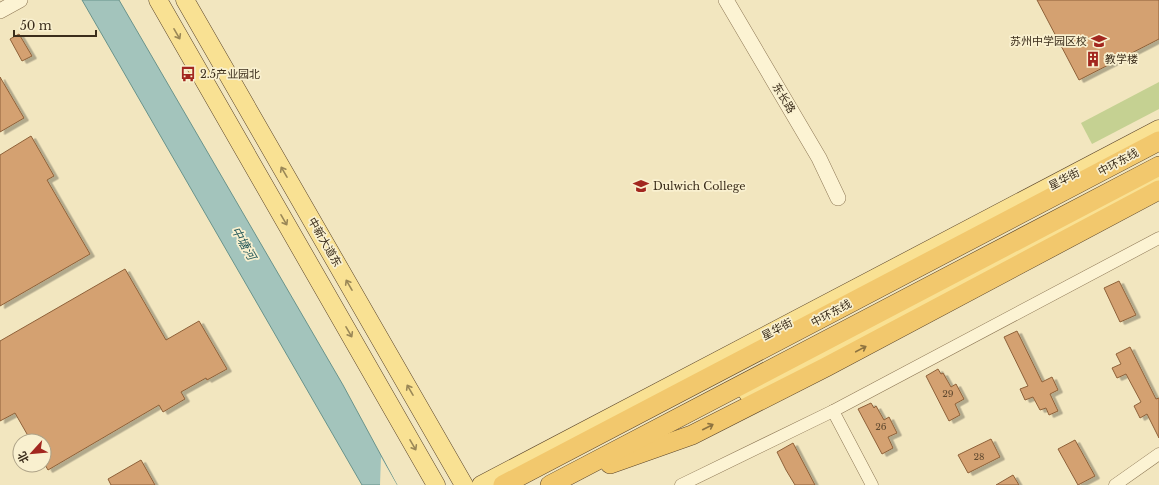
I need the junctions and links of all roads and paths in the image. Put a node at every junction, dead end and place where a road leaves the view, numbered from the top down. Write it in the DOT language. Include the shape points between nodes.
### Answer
graph roads {
  1 [pos="20,0"];
  2 [pos="158,0"];
  3 [pos="185,0"];
  4 [pos="726,0"];
  5 [pos="0,11"];
  6 [pos="1159,129"];
  7 [pos="1159,141"];
  8 [pos="1159,166"];
  9 [pos="1159,178"];
  10 [pos="1159,190"];
  11 [pos="838,198"];
  12 [pos="1159,238"];
  13 [pos="833,411"];
  14 [pos="1159,454"];
  15 [pos="606,466"];
  16 [pos="436,485"];
  17 [pos="464,485"];
  18 [pos="481,485"];
  19 [pos="503,485"];
  20 [pos="550,485"];
  21 [pos="569,485"];
  22 [pos="681,485"];
  23 [pos="872,485"];
  24 [pos="1115,485"];
  1 -- 5 [label="street"];
  2 -- 16 [label="main road, one-way"];
  17 -- 3 [label="main road, 中新大道东, one-way"];
  4 -- 11 [label="street, 东长路" via="819,158"];
  6 -- 18 [label="main road, 星华街"];
  7 -- 19 [label="highway, 中环东线"];
  8 -- 20 [label="highway, 中环东线"];
  9 -- 15 [label="main road"];
  15 -- 10 [label="highway, one-way" via="692,435 826,367"];
  12 -- 13 [label="street"];
  13 -- 22 [label="street"];
  13 -- 23 [label="street"];
  14 -- 24 [label="street"];
  15 -- 21 [label="main road"];
}
